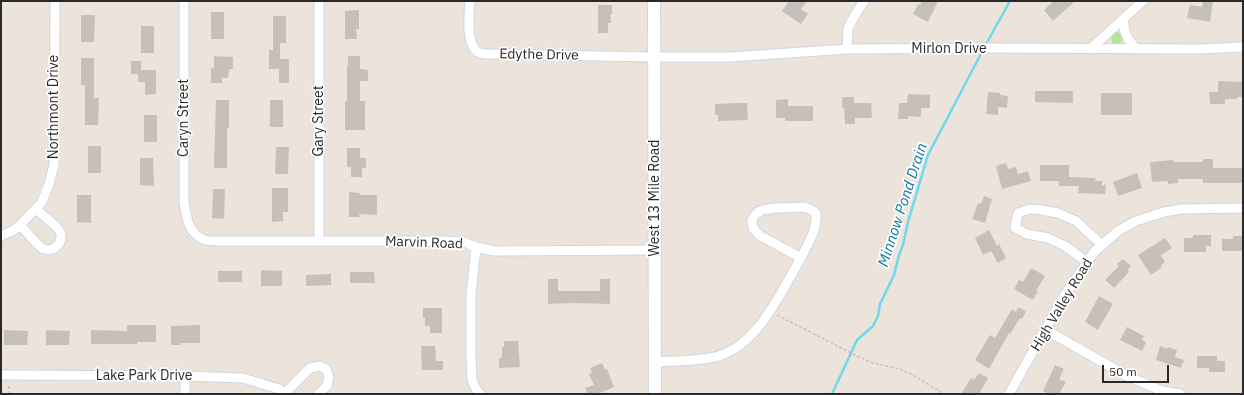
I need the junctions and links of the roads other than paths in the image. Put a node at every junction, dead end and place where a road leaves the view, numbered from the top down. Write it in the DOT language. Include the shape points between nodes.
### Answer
graph roads {
  1 [pos="55,1"];
  2 [pos="184,1"];
  3 [pos="319,1"];
  4 [pos="470,1"];
  5 [pos="654,1"];
  6 [pos="864,1"];
  7 [pos="1143,1"];
  8 [pos="1124,18"];
  9 [pos="1243,47"];
  10 [pos="847,49"];
  11 [pos="1137,49"];
  12 [pos="1090,50"];
  13 [pos="654,57"];
  14 [pos="1243,208"];
  15 [pos="36,209"];
  16 [pos="20,225"];
  17 [pos="194,233"];
  18 [pos="1,236"];
  19 [pos="319,241"];
  20 [pos="1102,245"];
  21 [pos="476,247"];
  22 [pos="655,250"];
  23 [pos="801,258"];
  24 [pos="1087,262"];
  25 [pos="1046,330"];
  26 [pos="655,362"];
  27 [pos="1,375"];
  28 [pos="185,376"];
  29 [pos="185,394"];
  30 [pos="284,394"];
  31 [pos="318,394"];
  32 [pos="480,394"];
  33 [pos="656,394"];
  34 [pos="1010,394"];
  35 [pos="1180,394"];
  1 -- 15 [label="street, Northmont Drive" via="54,165 42,202"];
  2 -- 17 [label="street, Caryn Street" via="184,201 186,218"];
  3 -- 19 [label="street, Gary Street"];
  4 -- 13 [label="street, Edythe Drive" via="469,34 474,47 480,53"];
  5 -- 13 [label="street, West 13 Mile Road"];
  6 -- 10 [label="street" via="848,28"];
  7 -- 8 [label="street"];
  8 -- 11 [label="street" via="1124,33 1127,40"];
  8 -- 12 [label="street"];
  9 -- 11 [label="street, Mirlon Drive"];
  10 -- 12 [label="street, Mirlon Drive"];
  10 -- 13 [label="street, Mirlon Drive" via="731,57"];
  11 -- 12 [label="street, Mirlon Drive"];
  13 -- 22 [label="street, West 13 Mile Road"];
  14 -- 20 [label="street, High Valley Road" via="1182,209 1156,214 1125,226"];
  15 -- 16 [label="street, Northmont Drive"];
  15 -- 16 [label="street" via="60,231 61,239 57,247 49,250 41,247"];
  16 -- 18 [label="street, Northmont Drive"];
  17 -- 19 [label="street, Marvin Road" via="205,240 218,241"];
  19 -- 21 [label="street, Marvin Road" via="443,241 464,242"];
  20 -- 24 [label="street, High Valley Road"];
  20 -- 24 [label="street" via="1076,221 1058,214 1030,208 1018,213 1015,228 1065,246"];
  21 -- 22 [label="street, Marvin Road" via="494,250"];
  21 -- 32 [label="street" via="470,294 470,358 472,380"];
  22 -- 26 [label="street, West 13 Mile Road"];
  23 -- 23 [label="street" via="816,226 816,213 804,208 781,208 757,213 752,221 753,228 759,235"];
  23 -- 26 [label="street" via="754,333 734,350 711,358"];
  24 -- 25 [label="street, High Valley Road" via="1064,296"];
  25 -- 34 [label="street, High Valley Road"];
  25 -- 35 [label="street" via="1127,376 1162,391"];
  26 -- 33 [label="street, West 13 Mile Road"];
  27 -- 28 [label="street, Lake Park Drive"];
  28 -- 29 [label="street"];
  28 -- 30 [label="street, Lake Park Drive" via="243,378 279,389"];
  30 -- 31 [label="street, Lake Park Drive" via="310,368 320,366 326,369 329,377 327,386"];
}
